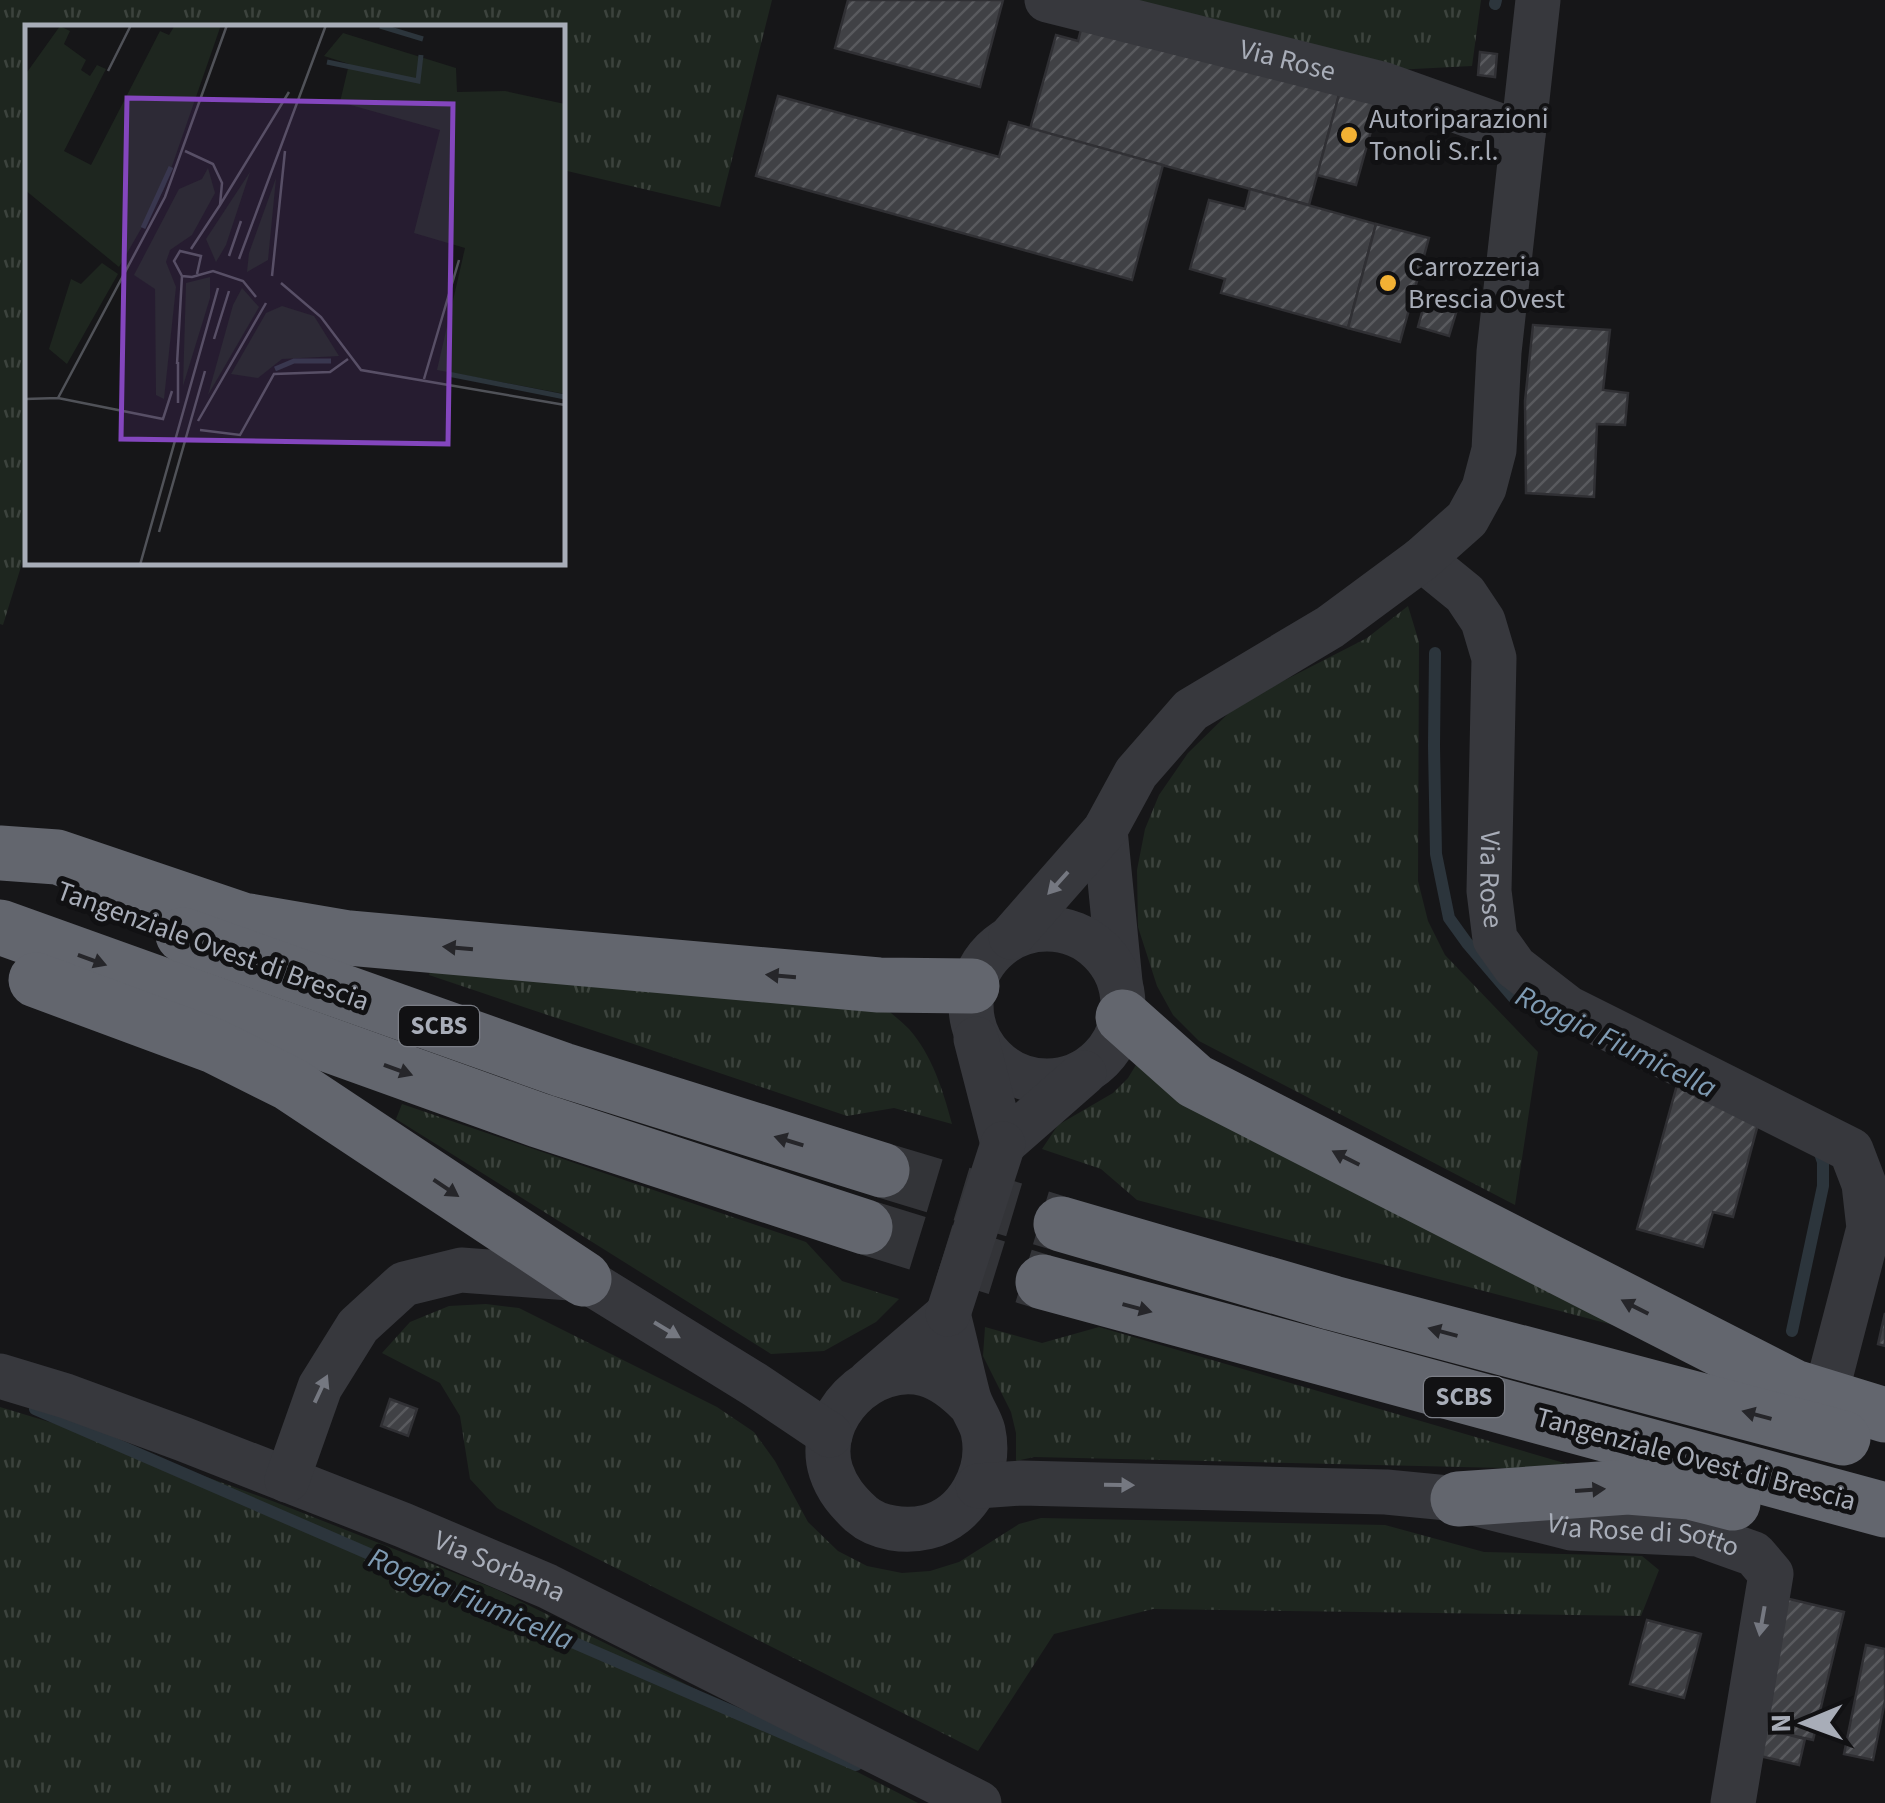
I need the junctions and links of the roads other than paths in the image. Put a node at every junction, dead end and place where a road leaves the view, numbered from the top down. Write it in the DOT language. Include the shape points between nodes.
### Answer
graph roads {
  1 [pos="1047,0"];
  2 [pos="1538,0"];
  3 [pos="1522,134"];
  4 [pos="1422,559"];
  5 [pos="1106,830"];
  6 [pos="0,853"];
  7 [pos="0,870"];
  8 [pos="0,927"];
  9 [pos="1011,936"];
  10 [pos="0,951"];
  11 [pos="1121,999"];
  12 [pos="972,1005"];
  13 [pos="1086,1072"];
  14 [pos="1003,1144"];
  15 [pos="882,1170"];
  16 [pos="1060,1224"];
  17 [pos="865,1227"];
  18 [pos="584,1279"];
  19 [pos="1043,1282"];
  20 [pos="948,1314"];
  21 [pos="1832,1370"];
  22 [pos="0,1376"];
  23 [pos="869,1382"];
  24 [pos="970,1403"];
  25 [pos="1885,1416"];
  26 [pos="830,1435"];
  27 [pos="1885,1448"];
  28 [pos="286,1480"];
  29 [pos="978,1486"];
  30 [pos="1458,1499"];
  31 [pos="1885,1510"];
  32 [pos="1885,1542"];
  33 [pos="979,1803"];
  34 [pos="1732,1803"];
  1 -- 3 [label="street, Via Rose" via="1382,84"];
  2 -- 3 [label="street"];
  3 -- 4 [label="street" via="1494,450 1467,519"];
  4 -- 5 [label="street" via="1330,628 1191,710 1136,772"];
  4 -- 21 [label="street, Via Rose" via="1465,594 1483,620 1494,658 1489,891 1495,939 1514,967 1568,1008 1851,1150 1864,1184 1869,1228"];
  5 -- 9 [label="street, one-way"];
  5 -- 11 [label="street"];
  12 -- 6 [label="highway, one-way" via="878,984 349,938 243,920 57,857"];
  15 -- 7 [label="highway, Tangenziale Ovest di Brescia / SCBS, one-way" via="563,1070"];
  8 -- 17 [label="highway, Tangenziale Ovest di Brescia / SCBS, one-way" via="538,1120"];
  9 -- 11 [label="street" via="1037,928 1088,940 1108,958"];
  9 -- 12 [label="street" via="986,958"];
  10 -- 18 [label="highway, one-way" via="31,978 214,1046 290,1084"];
  11 -- 13 [label="street" via="1110,1048"];
  25 -- 11 [label="highway, one-way" via="1794,1387 1196,1081"];
  12 -- 13 [label="street" via="984,1049 1005,1069 1031,1080 1059,1081"];
  12 -- 14 [label="street"];
  13 -- 14 [label="street"];
  14 -- 20 [label="street, bridge"];
  27 -- 16 [label="highway, Tangenziale Ovest di Brescia / SCBS, one-way"];
  18 -- 26 [label="street, one-way"];
  28 -- 18 [label="street, one-way" via="320,1387 358,1326 404,1284 461,1270"];
  19 -- 31 [label="highway, Tangenziale Ovest di Brescia / SCBS, one-way"];
  20 -- 23 [label="street"];
  20 -- 24 [label="street"];
  22 -- 28 [label="street, Via Sorbana"];
  23 -- 24 [label="street" via="922,1373"];
  23 -- 26 [label="street" via="843,1404"];
  24 -- 29 [label="street" via="986,1458"];
  26 -- 29 [label="street" via="830,1468 843,1497 866,1519 897,1529 929,1526 958,1512"];
  28 -- 33 [label="street, Via Sorbana" via="546,1586"];
  29 -- 30 [label="street, one-way" via="1386,1492"];
  30 -- 32 [label="highway, one-way" via="1628,1487 1690,1492"];
  30 -- 34 [label="street, Via Rose di Sotto, one-way" via="1571,1528 1698,1534 1754,1554 1771,1574"];
}
